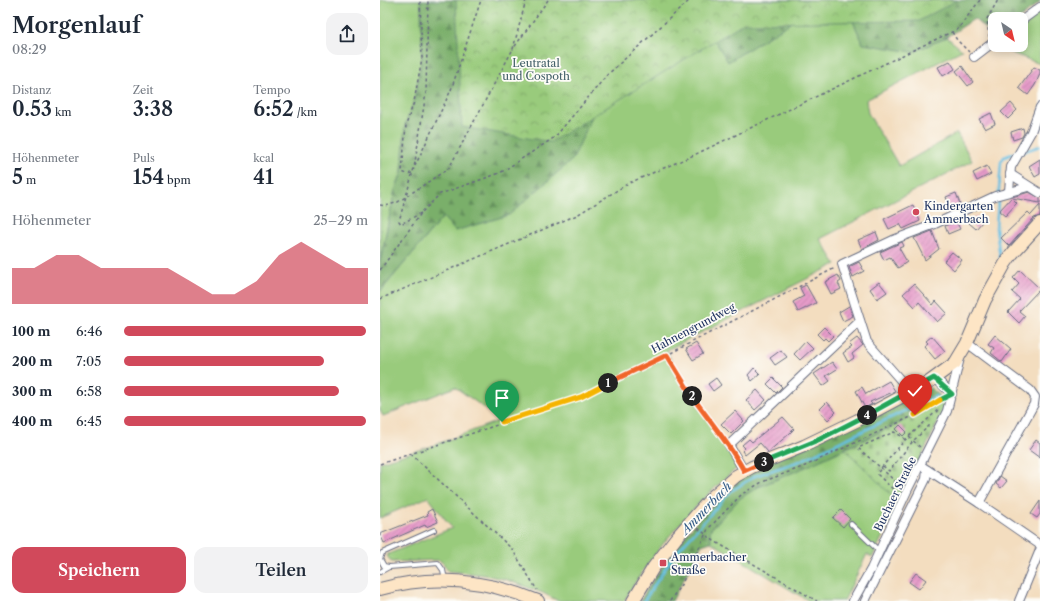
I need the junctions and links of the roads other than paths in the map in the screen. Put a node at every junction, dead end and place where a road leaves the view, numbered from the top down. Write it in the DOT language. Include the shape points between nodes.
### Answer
graph roads {
  1 [pos="1040,7"];
  2 [pos="1028,16"];
  3 [pos="988,47"];
  4 [pos="974,57"];
  5 [pos="1040,107"];
  6 [pos="1038,120"];
  7 [pos="1010,174"];
  8 [pos="1028,187"];
  9 [pos="1006,192"];
  10 [pos="1040,193"];
  11 [pos="1040,223"];
  12 [pos="860,321"];
  13 [pos="967,343"];
  14 [pos="960,357"];
  15 [pos="934,378"];
  16 [pos="911,392"];
  17 [pos="952,395"];
  18 [pos="923,467"];
  19 [pos="744,471"];
  20 [pos="979,503"];
  21 [pos="851,524"];
  22 [pos="434,530"];
  23 [pos="1040,545"];
  24 [pos="380,548"];
  25 [pos="1040,550"];
  26 [pos="879,551"];
  27 [pos="382,553"];
  28 [pos="389,567"];
  29 [pos="380,572"];
  30 [pos="445,580"];
  31 [pos="380,589"];
  32 [pos="539,598"];
  33 [pos="633,601"];
  34 [pos="853,601"];
  35 [pos="865,601"];
  36 [pos="1019,601"];
  1 -- 2 [label="street"];
  3 -- 4 [label="street"];
  5 -- 6 [label="street"];
  6 -- 7 [label="street" via="1011,167"];
  7 -- 8 [label="street"];
  7 -- 9 [label="street"];
  8 -- 9 [label="street"];
  8 -- 10 [label="street"];
  9 -- 12 [label="street" via="842,264"];
  11 -- 13 [label="main road" via="1005,264 985,300"];
  12 -- 16 [label="street" via="867,342"];
  12 -- 19 [label="street" via="729,445"];
  13 -- 14 [label="main road"];
  13 -- 20 [label="street" via="1030,390 1035,398"];
  14 -- 15 [label="main road"];
  14 -- 17 [label="street, Buchaer Straße"];
  15 -- 16 [label="main road"];
  15 -- 17 [label="street"];
  16 -- 19 [label="main road" via="818,440"];
  17 -- 18 [label="street, Buchaer Straße"];
  18 -- 20 [label="street"];
  18 -- 26 [label="street, Buchaer Straße"];
  18 -- 35 [label="street, Buchaer Straße" via="926,479"];
  19 -- 33 [label="main road" via="717,492 676,538 653,568"];
  20 -- 23 [label="street"];
  21 -- 26 [label="lane"];
  22 -- 27 [label="lane"];
  24 -- 27 [label="lane"];
  25 -- 36 [label="street"];
  26 -- 34 [label="street, Buchaer Straße"];
  27 -- 28 [label="lane" via="380,559 384,566"];
  28 -- 29 [label="lane"];
  28 -- 30 [label="lane" via="438,563"];
  30 -- 31 [label="main road" via="415,581"];
  30 -- 32 [label="main road" via="505,589"];
}
